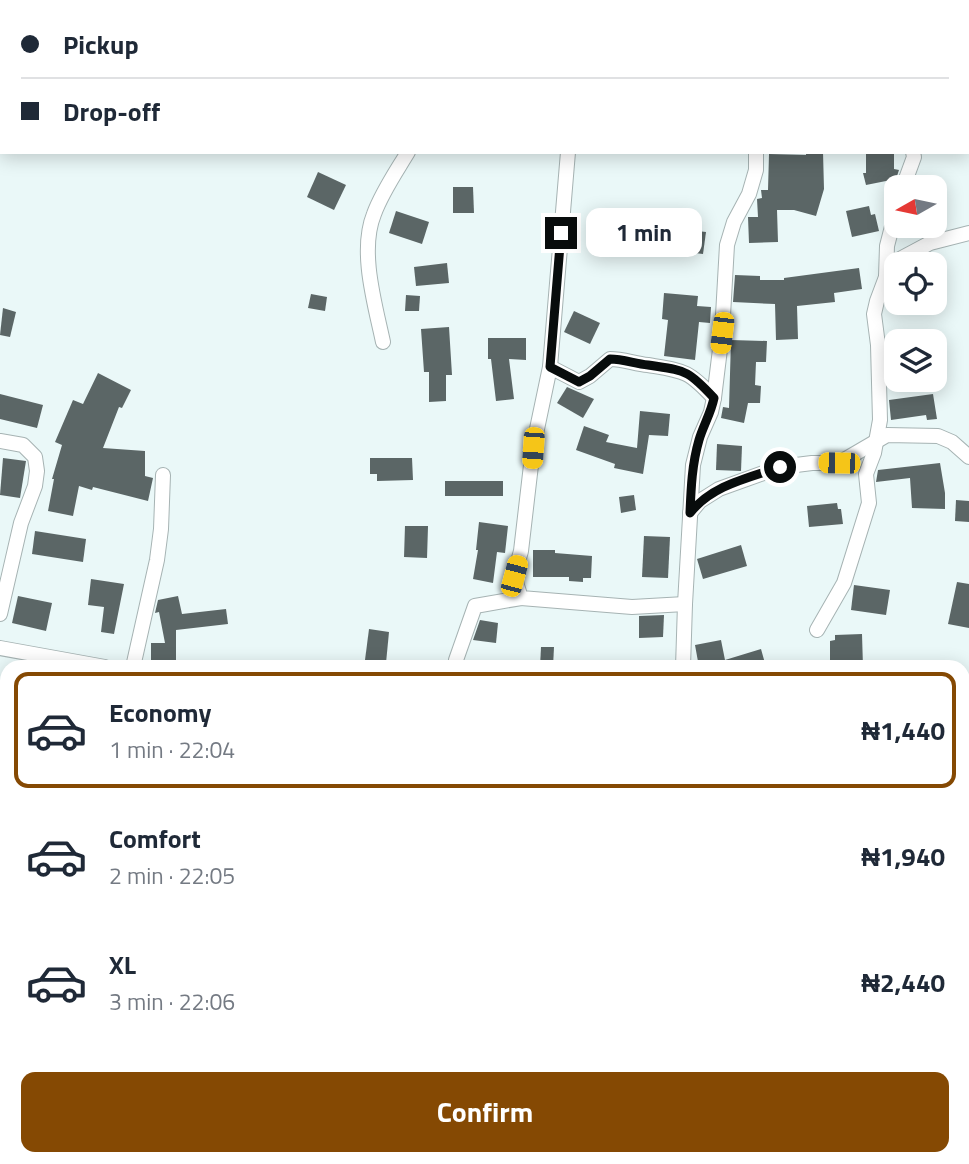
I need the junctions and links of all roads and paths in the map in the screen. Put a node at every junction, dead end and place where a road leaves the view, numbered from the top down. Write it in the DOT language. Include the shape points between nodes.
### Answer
graph roads {
  1 [pos="407,154"];
  2 [pos="568,154"];
  3 [pos="756,154"];
  4 [pos="913,154"];
  5 [pos="908,175"];
  6 [pos="969,233"];
  7 [pos="913,252"];
  8 [pos="884,282"];
  9 [pos="383,342"];
  10 [pos="550,367"];
  11 [pos="714,398"];
  12 [pos="0,441"];
  13 [pos="875,441"];
  14 [pos="969,457"];
  15 [pos="163,475"];
  16 [pos="690,513"];
  17 [pos="521,598"];
  18 [pos="685,604"];
  19 [pos="0,614"];
  20 [pos="817,630"];
  21 [pos="0,648"];
  22 [pos="66,660"];
  23 [pos="135,660"];
  24 [pos="456,660"];
  25 [pos="684,660"];
  1 -- 9 [label="street" via="373,215 368,242 372,294"];
  2 -- 10 [label="street"];
  3 -- 11 [label="street" via="749,194 727,245"];
  4 -- 5 [label="street"];
  6 -- 7 [label="street"];
  8 -- 13 [label="street" via="874,314 880,420"];
  10 -- 11 [label="street" via="579,382 610,359 676,368 694,377"];
  10 -- 17 [label="street" via="514,576"];
  11 -- 16 [label="street" via="693,465"];
  12 -- 19 [label="street" via="23,445 35,457 37,471"];
  13 -- 14 [label="street" via="887,435 938,436"];
  13 -- 16 [label="street" via="839,463 780,467 719,489 700,500"];
  13 -- 20 [label="street" via="866,474 869,503 844,583"];
  15 -- 23 [label="street" via="157,560"];
  16 -- 18 [label="street"];
  17 -- 18 [label="street" via="632,607"];
  17 -- 24 [label="street" via="475,606"];
  18 -- 25 [label="street"];
  21 -- 22 [label="street"];
}
